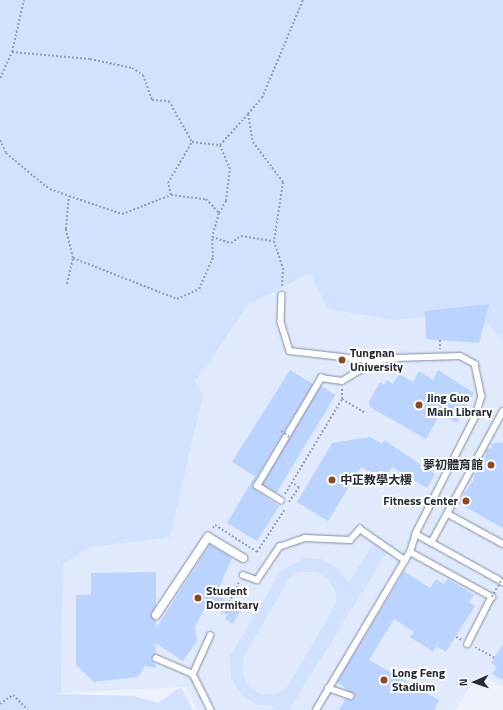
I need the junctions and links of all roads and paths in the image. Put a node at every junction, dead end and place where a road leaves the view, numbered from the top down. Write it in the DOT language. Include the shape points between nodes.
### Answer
graph roads {
  1 [pos="24,0"];
  2 [pos="303,0"];
  3 [pos="12,52"];
  4 [pos="0,78"];
  5 [pos="248,114"];
  6 [pos="0,140"];
  7 [pos="192,142"];
  8 [pos="220,145"];
  9 [pos="171,195"];
  10 [pos="69,196"];
  11 [pos="219,213"];
  12 [pos="212,237"];
  13 [pos="274,241"];
  14 [pos="73,258"];
  15 [pos="67,284"];
  16 [pos="282,295"];
  17 [pos="375,361"];
  18 [pos="342,381"];
  19 [pos="342,399"];
  20 [pos="503,411"];
  21 [pos="365,413"];
  22 [pos="281,431"];
  23 [pos="291,438"];
  24 [pos="292,484"];
  25 [pos="281,501"];
  26 [pos="448,514"];
  27 [pos="215,525"];
  28 [pos="416,534"];
  29 [pos="431,543"];
  30 [pos="503,544"];
  31 [pos="410,552"];
  32 [pos="243,558"];
  33 [pos="405,560"];
  34 [pos="243,575"];
  35 [pos="503,577"];
  36 [pos="503,582"];
  37 [pos="492,597"];
  38 [pos="229,602"];
  39 [pos="156,615"];
  40 [pos="210,636"];
  41 [pos="468,644"];
  42 [pos="156,658"];
  43 [pos="193,674"];
  44 [pos="328,688"];
  45 [pos="351,696"];
  46 [pos="0,704"];
  47 [pos="28,710"];
  48 [pos="211,710"];
  49 [pos="316,710"];
  1 -- 3 [label="path"];
  2 -- 5 [label="path" via="262,98"];
  3 -- 4 [label="path"];
  3 -- 7 [label="path" via="90,59 132,68 143,75 152,100 169,100"];
  5 -- 8 [label="path"];
  5 -- 13 [label="path" via="253,142 283,182"];
  6 -- 10 [label="path" via="6,153 41,182"];
  7 -- 8 [label="path"];
  7 -- 9 [label="path" via="168,183"];
  8 -- 11 [label="path" via="230,169 226,201"];
  9 -- 10 [label="path" via="122,214"];
  9 -- 11 [label="path" via="206,199"];
  10 -- 14 [label="path" via="66,229"];
  11 -- 12 [label="path"];
  12 -- 13 [label="path" via="230,243 241,236"];
  12 -- 14 [label="path" via="213,257 200,289 177,299"];
  13 -- 16 [label="path" via="283,268"];
  14 -- 15 [label="path"];
  16 -- 17 [label="lane" via="281,322 290,351"];
  17 -- 18 [label="lane"];
  17 -- 28 [label="lane" via="460,356 475,364 482,396 476,416"];
  18 -- 19 [label="path"];
  18 -- 25 [label="lane" via="321,378 257,486"];
  19 -- 21 [label="path"];
  19 -- 24 [label="path"];
  20 -- 26 [label="lane"];
  22 -- 23 [label="path, bridge"];
  24 -- 25 [label="path"];
  24 -- 27 [label="path" via="299,487 257,552"];
  26 -- 29 [label="lane"];
  26 -- 30 [label="lane"];
  28 -- 29 [label="lane"];
  28 -- 31 [label="lane"];
  29 -- 36 [label="lane"];
  31 -- 33 [label="lane"];
  31 -- 37 [label="lane"];
  32 -- 39 [label="street" via="208,537"];
  33 -- 34 [label="lane" via="360,529 350,540 305,538 279,547 257,580"];
  33 -- 44 [label="lane"];
  34 -- 38 [label="path"];
  35 -- 37 [label="path, bridge"];
  37 -- 41 [label="lane"];
  40 -- 43 [label="lane"];
  42 -- 43 [label="lane"];
  43 -- 48 [label="lane"];
  44 -- 45 [label="lane"];
  44 -- 49 [label="lane"];
  46 -- 47 [label="path" via="13,695"];
}
